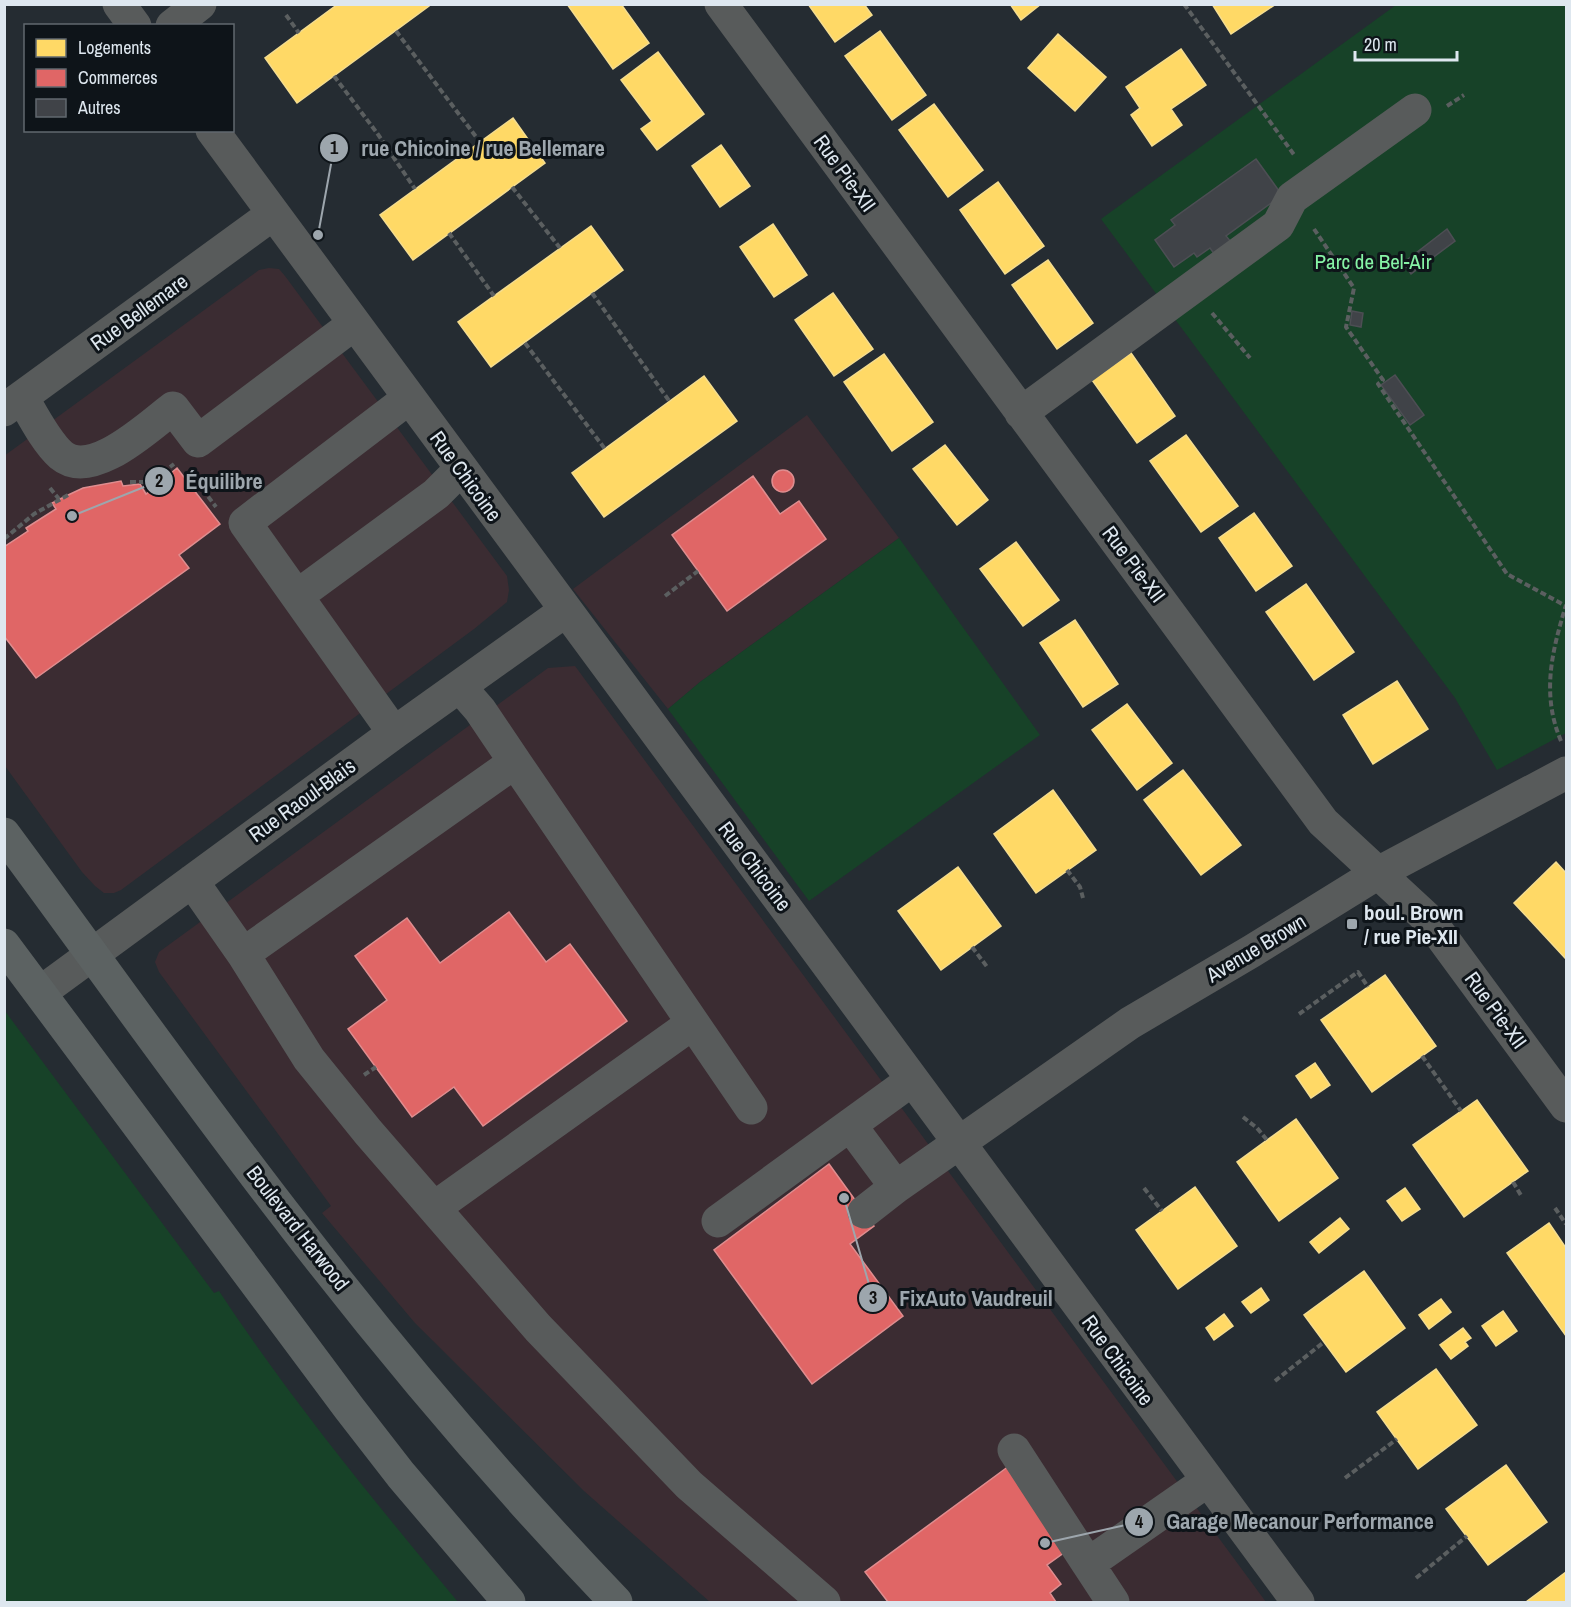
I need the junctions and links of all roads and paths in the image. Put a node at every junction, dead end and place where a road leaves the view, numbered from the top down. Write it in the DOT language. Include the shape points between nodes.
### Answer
graph roads {
  1 [pos="119,4"];
  2 [pos="200,4"];
  3 [pos="721,4"];
  4 [pos="1184,4"];
  5 [pos="286,15"];
  6 [pos="134,24"];
  7 [pos="175,24"];
  8 [pos="396,31"];
  9 [pos="299,33"];
  10 [pos="334,76"];
  11 [pos="1415,110"];
  12 [pos="213,132"];
  13 [pos="1284,141"];
  14 [pos="480,142"];
  15 [pos="512,187"];
  16 [pos="416,189"];
  17 [pos="1292,198"];
  18 [pos="273,214"];
  19 [pos="448,233"];
  20 [pos="560,248"];
  21 [pos="1192,288"];
  22 [pos="592,293"];
  23 [pos="494,296"];
  24 [pos="354,324"];
  25 [pos="525,343"];
  26 [pos="1250,358"];
  27 [pos="409,398"];
  28 [pos="670,402"];
  29 [pos="13,404"];
  30 [pos="1021,413"];
  31 [pos="605,449"];
  32 [pos="181,459"];
  33 [pos="187,468"];
  34 [pos="461,469"];
  35 [pos="121,482"];
  36 [pos="75,492"];
  37 [pos="219,512"];
  38 [pos="4,539"];
  39 [pos="698,571"];
  40 [pos="297,596"];
  41 [pos="665,596"];
  42 [pos="1566,605"];
  43 [pos="566,611"];
  44 [pos="460,687"];
  45 [pos="394,733"];
  46 [pos="1564,757"];
  47 [pos="515,762"];
  48 [pos="4,834"];
  49 [pos="1067,870"];
  50 [pos="1378,873"];
  51 [pos="192,881"];
  52 [pos="1083,898"];
  53 [pos="4,945"];
  54 [pos="972,947"];
  55 [pos="92,954"];
  56 [pos="243,954"];
  57 [pos="988,968"];
  58 [pos="1368,987"];
  59 [pos="41,992"];
  60 [pos="1299,1014"];
  61 [pos="693,1023"];
  62 [pos="1422,1056"];
  63 [pos="912,1080"];
  64 [pos="1566,1106"];
  65 [pos="751,1108"];
  66 [pos="1461,1111"];
  67 [pos="1243,1117"];
  68 [pos="850,1125"];
  69 [pos="1267,1140"];
  70 [pos="958,1143"];
  71 [pos="1513,1182"];
  72 [pos="896,1187"];
  73 [pos="1144,1188"];
  74 [pos="1522,1197"];
  75 [pos="434,1208"];
  76 [pos="1555,1208"];
  77 [pos="1162,1211"];
  78 [pos="864,1212"];
  79 [pos="718,1221"];
  80 [pos="1566,1224"];
  81 [pos="1324,1342"];
  82 [pos="1275,1381"];
  83 [pos="1397,1439"];
  84 [pos="1014,1450"];
  85 [pos="1345,1478"];
  86 [pos="1207,1481"];
  87 [pos="1467,1536"];
  88 [pos="1088,1564"];
  89 [pos="1416,1578"];
  90 [pos="509,1602"];
  91 [pos="616,1602"];
  92 [pos="824,1602"];
  93 [pos="1113,1602"];
  94 [pos="1298,1602"];
  1 -- 6 [label="street"];
  2 -- 7 [label="street"];
  3 -- 30 [label="street, Rue Pie-XII"];
  4 -- 13 [label="path"];
  5 -- 9 [label="path"];
  8 -- 14 [label="path"];
  10 -- 16 [label="path"];
  11 -- 17 [label="street"];
  12 -- 18 [label="street, Rue Chicoine"];
  15 -- 20 [label="path"];
  17 -- 21 [label="street" via="1278,225"];
  17 -- 42 [label="path" via="1354,288 1346,327 1383,380 1378,384 1507,574"];
  18 -- 24 [label="street, Rue Chicoine"];
  18 -- 29 [label="street, Rue Bellemare"];
  19 -- 23 [label="path"];
  21 -- 26 [label="path"];
  21 -- 30 [label="street"];
  22 -- 28 [label="path"];
  24 -- 27 [label="street, Rue Chicoine"];
  24 -- 29 [label="street" via="198,441 173,408 105,456 82,462 69,460"];
  25 -- 31 [label="path"];
  27 -- 34 [label="street, Rue Chicoine"];
  27 -- 40 [label="street" via="245,523"];
  30 -- 50 [label="street, Rue Pie-XII" via="1323,822"];
  32 -- 35 [label="path" via="150,482"];
  33 -- 37 [label="path"];
  34 -- 40 [label="street" via="436,494"];
  34 -- 43 [label="street, Rue Chicoine"];
  36 -- 38 [label="path" via="34,514"];
  39 -- 41 [label="path"];
  40 -- 45 [label="street"];
  42 -- 46 [label="path" via="1550,683 1552,712"];
  43 -- 44 [label="street, Rue Raoul-Blais"];
  43 -- 63 [label="street, Rue Chicoine"];
  44 -- 45 [label="street, Rue Raoul-Blais"];
  44 -- 47 [label="street"];
  45 -- 51 [label="street, Rue Raoul-Blais"];
  46 -- 50 [label="street, Avenue Brown"];
  47 -- 56 [label="street"];
  47 -- 61 [label="street"];
  48 -- 55 [label="highway, Boulevard Harwood"];
  49 -- 52 [label="path"];
  50 -- 64 [label="street, Rue Pie-XII" via="1430,921"];
  50 -- 70 [label="street, Avenue Brown" via="1130,1023"];
  51 -- 55 [label="street, Rue Raoul-Blais"];
  51 -- 56 [label="street"];
  53 -- 59 [label="highway"];
  54 -- 57 [label="path"];
  55 -- 59 [label="street, Rue Raoul-Blais"];
  55 -- 91 [label="highway, Boulevard Harwood" via="295,1227 383,1337 508,1486"];
  56 -- 75 [label="street" via="309,1059"];
  58 -- 60 [label="path" via="1358,972"];
  59 -- 90 [label="highway" via="349,1408"];
  61 -- 65 [label="street"];
  61 -- 75 [label="street"];
  62 -- 66 [label="path"];
  63 -- 68 [label="street"];
  63 -- 70 [label="street, Rue Chicoine"];
  67 -- 69 [label="path"];
  68 -- 72 [label="street"];
  68 -- 79 [label="street"];
  70 -- 72 [label="street, Avenue Brown"];
  70 -- 86 [label="street, Rue Chicoine"];
  71 -- 74 [label="path"];
  72 -- 78 [label="street, Avenue Brown"];
  73 -- 77 [label="path"];
  75 -- 92 [label="street" via="537,1328 689,1485"];
  76 -- 80 [label="path"];
  81 -- 82 [label="path"];
  83 -- 85 [label="path"];
  84 -- 88 [label="street"];
  86 -- 88 [label="street"];
  86 -- 94 [label="street, Rue Chicoine"];
  87 -- 89 [label="path"];
  88 -- 93 [label="street"];
}
